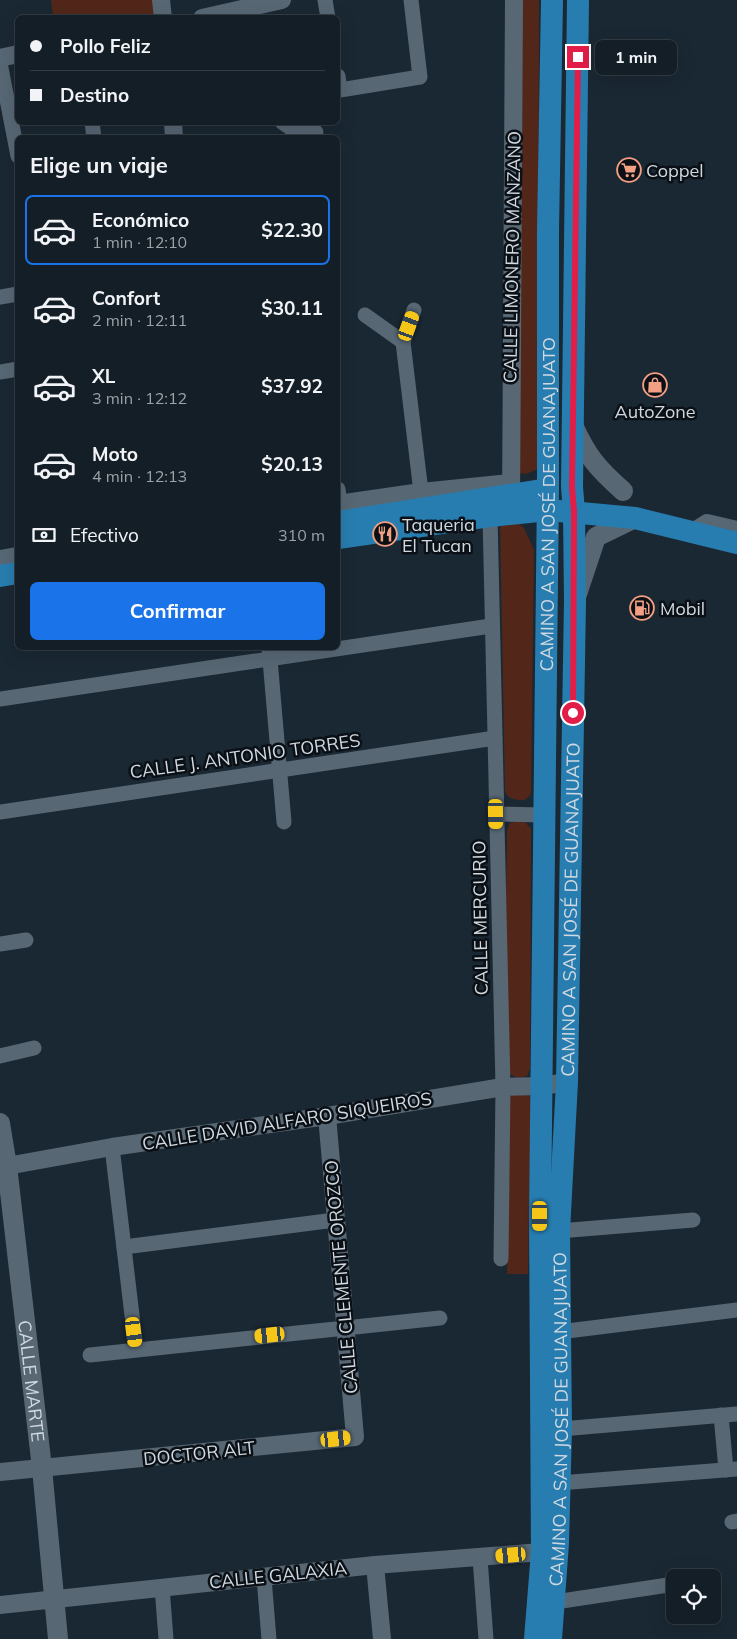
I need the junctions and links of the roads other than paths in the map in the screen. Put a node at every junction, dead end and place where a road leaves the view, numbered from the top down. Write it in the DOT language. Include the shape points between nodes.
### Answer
graph roads {
  1 [pos="161,0"];
  2 [pos="282,0"];
  3 [pos="325,0"];
  4 [pos="411,0"];
  5 [pos="514,0"];
  6 [pos="552,0"];
  7 [pos="578,0"];
  8 [pos="244,13"];
  9 [pos="163,15"];
  10 [pos="227,15"];
  11 [pos="328,15"];
  12 [pos="15,55"];
  13 [pos="0,58"];
  14 [pos="0,63"];
  15 [pos="340,90"];
  16 [pos="286,125"];
  17 [pos="316,132"];
  18 [pos="15,140"];
  19 [pos="15,294"];
  20 [pos="0,296"];
  21 [pos="414,310"];
  22 [pos="365,315"];
  23 [pos="403,342"];
  24 [pos="15,370"];
  25 [pos="0,372"];
  26 [pos="572,425"];
  27 [pos="623,491"];
  28 [pos="421,492"];
  29 [pos="548,500"];
  30 [pos="505,501"];
  31 [pos="340,505"];
  32 [pos="340,505"];
  33 [pos="574,512"];
  34 [pos="634,518"];
  35 [pos="737,530"];
  36 [pos="693,532"];
  37 [pos="340,538"];
  38 [pos="737,543"];
  39 [pos="15,556"];
  40 [pos="0,559"];
  41 [pos="15,574"];
  42 [pos="0,576"];
  43 [pos="15,588"];
  44 [pos="0,590"];
  45 [pos="574,601"];
  46 [pos="492,626"];
  47 [pos="340,644"];
  48 [pos="294,650"];
  49 [pos="269,653"];
  50 [pos="0,699"];
  51 [pos="495,738"];
  52 [pos="278,770"];
  53 [pos="0,812"];
  54 [pos="496,814"];
  55 [pos="545,815"];
  56 [pos="284,822"];
  57 [pos="26,940"];
  58 [pos="0,944"];
  59 [pos="34,1048"];
  60 [pos="0,1056"];
  61 [pos="567,1082"];
  62 [pos="542,1086"];
  63 [pos="503,1087"];
  64 [pos="327,1116"];
  65 [pos="0,1123"];
  66 [pos="112,1147"];
  67 [pos="7,1166"];
  68 [pos="540,1216"];
  69 [pos="336,1220"];
  70 [pos="693,1220"];
  71 [pos="559,1231"];
  72 [pos="124,1247"];
  73 [pos="501,1259"];
  74 [pos="737,1310"];
  75 [pos="440,1318"];
  76 [pos="346,1327"];
  77 [pos="559,1332"];
  78 [pos="136,1349"];
  79 [pos="90,1355"];
  80 [pos="737,1414"];
  81 [pos="721,1415"];
  82 [pos="561,1429"];
  83 [pos="355,1437"];
  84 [pos="42,1468"];
  85 [pos="732,1469"];
  86 [pos="0,1472"];
  87 [pos="559,1483"];
  88 [pos="550,1553"];
  89 [pos="480,1558"];
  90 [pos="375,1565"];
  91 [pos="264,1578"];
  92 [pos="666,1585"];
  93 [pos="162,1587"];
  94 [pos="55,1598"];
  95 [pos="554,1602"];
  96 [pos="0,1605"];
  97 [pos="58,1639"];
  98 [pos="166,1639"];
  99 [pos="269,1639"];
  100 [pos="382,1639"];
  101 [pos="486,1639"];
  102 [pos="535,1639"];
  103 [pos="552,1639"];
  1 -- 9 [label="street"];
  2 -- 8 [label="street"];
  3 -- 11 [label="street"];
  4 -- 15 [label="street" via="420,77"];
  5 -- 30 [label="street, CALLE LIMONERO MANZANO"];
  6 -- 29 [label="main road, CAMINO A SAN JOSÉ DE GUANAJUATO"];
  7 -- 26 [label="main road, CAMINO A SAN JOSÉ DE GUANAJUATO"];
  8 -- 10 [label="street"];
  12 -- 13 [label="street"];
  14 -- 18 [label="street"];
  16 -- 17 [label="street" via="292,129"];
  19 -- 20 [label="street"];
  21 -- 23 [label="street"];
  22 -- 23 [label="street"];
  23 -- 28 [label="street"];
  24 -- 25 [label="street"];
  26 -- 27 [label="main road" via="601,472"];
  26 -- 33 [label="main road, CAMINO A SAN JOSÉ DE GUANAJUATO"];
  28 -- 30 [label="street"];
  28 -- 32 [label="street"];
  29 -- 30 [label="main road"];
  29 -- 33 [label="main road"];
  29 -- 55 [label="main road, CAMINO A SAN JOSÉ DE GUANAJUATO"];
  30 -- 31 [label="main road"];
  30 -- 37 [label="main road"];
  30 -- 46 [label="street, CALLE MERCURIO"];
  33 -- 34 [label="main road"];
  33 -- 45 [label="main road, CAMINO A SAN JOSÉ DE GUANAJUATO"];
  34 -- 36 [label="main road"];
  34 -- 45 [label="main road" via="596,537"];
  35 -- 36 [label="street" via="707,523"];
  36 -- 38 [label="main road"];
  39 -- 40 [label="street"];
  41 -- 42 [label="main road"];
  43 -- 44 [label="main road"];
  45 -- 61 [label="main road, CAMINO A SAN JOSÉ DE GUANAJUATO"];
  46 -- 47 [label="street"];
  46 -- 51 [label="street, CALLE MERCURIO"];
  48 -- 49 [label="street"];
  49 -- 50 [label="street"];
  49 -- 52 [label="street"];
  51 -- 52 [label="street, CALLE J. ANTONIO TORRES"];
  51 -- 54 [label="street, CALLE MERCURIO"];
  52 -- 53 [label="street, CALLE J. ANTONIO TORRES"];
  52 -- 56 [label="street"];
  54 -- 55 [label="street"];
  54 -- 63 [label="street, CALLE MERCURIO"];
  55 -- 62 [label="main road, CAMINO A SAN JOSÉ DE GUANAJUATO"];
  57 -- 58 [label="street"];
  59 -- 60 [label="street"];
  61 -- 62 [label="street, CALLE DAVID ALFARO SIQUEIROS"];
  61 -- 71 [label="main road, CAMINO A SAN JOSÉ DE GUANAJUATO"];
  62 -- 63 [label="street, CALLE DAVID ALFARO SIQUEIROS"];
  62 -- 68 [label="main road, CAMINO A SAN JOSÉ DE GUANAJUATO"];
  63 -- 64 [label="street, CALLE DAVID ALFARO SIQUEIROS"];
  63 -- 73 [label="street, CALLE MERCURIO"];
  64 -- 66 [label="street, CALLE DAVID ALFARO SIQUEIROS"];
  64 -- 69 [label="street, CALLE CLEMENTE OROZCO"];
  65 -- 67 [label="main road, CALLE MARTE"];
  66 -- 67 [label="street, CALLE DAVID ALFARO SIQUEIROS"];
  66 -- 72 [label="street"];
  67 -- 84 [label="main road, CALLE MARTE"];
  68 -- 77 [label="main road" via="546,1230 547,1327 552,1332"];
  68 -- 88 [label="main road, CAMINO A SAN JOSÉ DE GUANAJUATO"];
  69 -- 72 [label="street"];
  69 -- 76 [label="street, CALLE CLEMENTE OROZCO"];
  70 -- 71 [label="street"];
  71 -- 77 [label="main road, CAMINO A SAN JOSÉ DE GUANAJUATO"];
  72 -- 78 [label="street"];
  74 -- 77 [label="street"];
  75 -- 76 [label="street"];
  76 -- 78 [label="street"];
  76 -- 83 [label="street, CALLE CLEMENTE OROZCO"];
  77 -- 82 [label="main road, CAMINO A SAN JOSÉ DE GUANAJUATO"];
  78 -- 79 [label="street"];
  80 -- 81 [label="street"];
  81 -- 82 [label="street"];
  81 -- 85 [label="street"];
  82 -- 87 [label="main road, CAMINO A SAN JOSÉ DE GUANAJUATO"];
  83 -- 84 [label="street, DOCTOR ALT"];
  84 -- 86 [label="street, DOCTOR ALT"];
  84 -- 94 [label="main road, CALLE MARTE"];
  85 -- 87 [label="street"];
  87 -- 88 [label="main road, CAMINO A SAN JOSÉ DE GUANAJUATO"];
  88 -- 89 [label="street, CALLE GALAXIA"];
  88 -- 95 [label="main road, CAMINO A SAN JOSÉ DE GUANAJUATO"];
  88 -- 102 [label="main road, CAMINO A SAN JOSÉ DE GUANAJUATO"];
  89 -- 90 [label="street, CALLE GALAXIA"];
  89 -- 101 [label="street"];
  90 -- 91 [label="street, CALLE GALAXIA"];
  90 -- 100 [label="street"];
  91 -- 93 [label="street, CALLE GALAXIA"];
  91 -- 99 [label="street"];
  92 -- 95 [label="street"];
  93 -- 94 [label="street, CALLE GALAXIA"];
  93 -- 98 [label="street"];
  94 -- 96 [label="street, CALLE GALAXIA"];
  94 -- 97 [label="main road, CALLE MARTE"];
  95 -- 103 [label="main road, CAMINO A SAN JOSÉ DE GUANAJUATO"];
}
